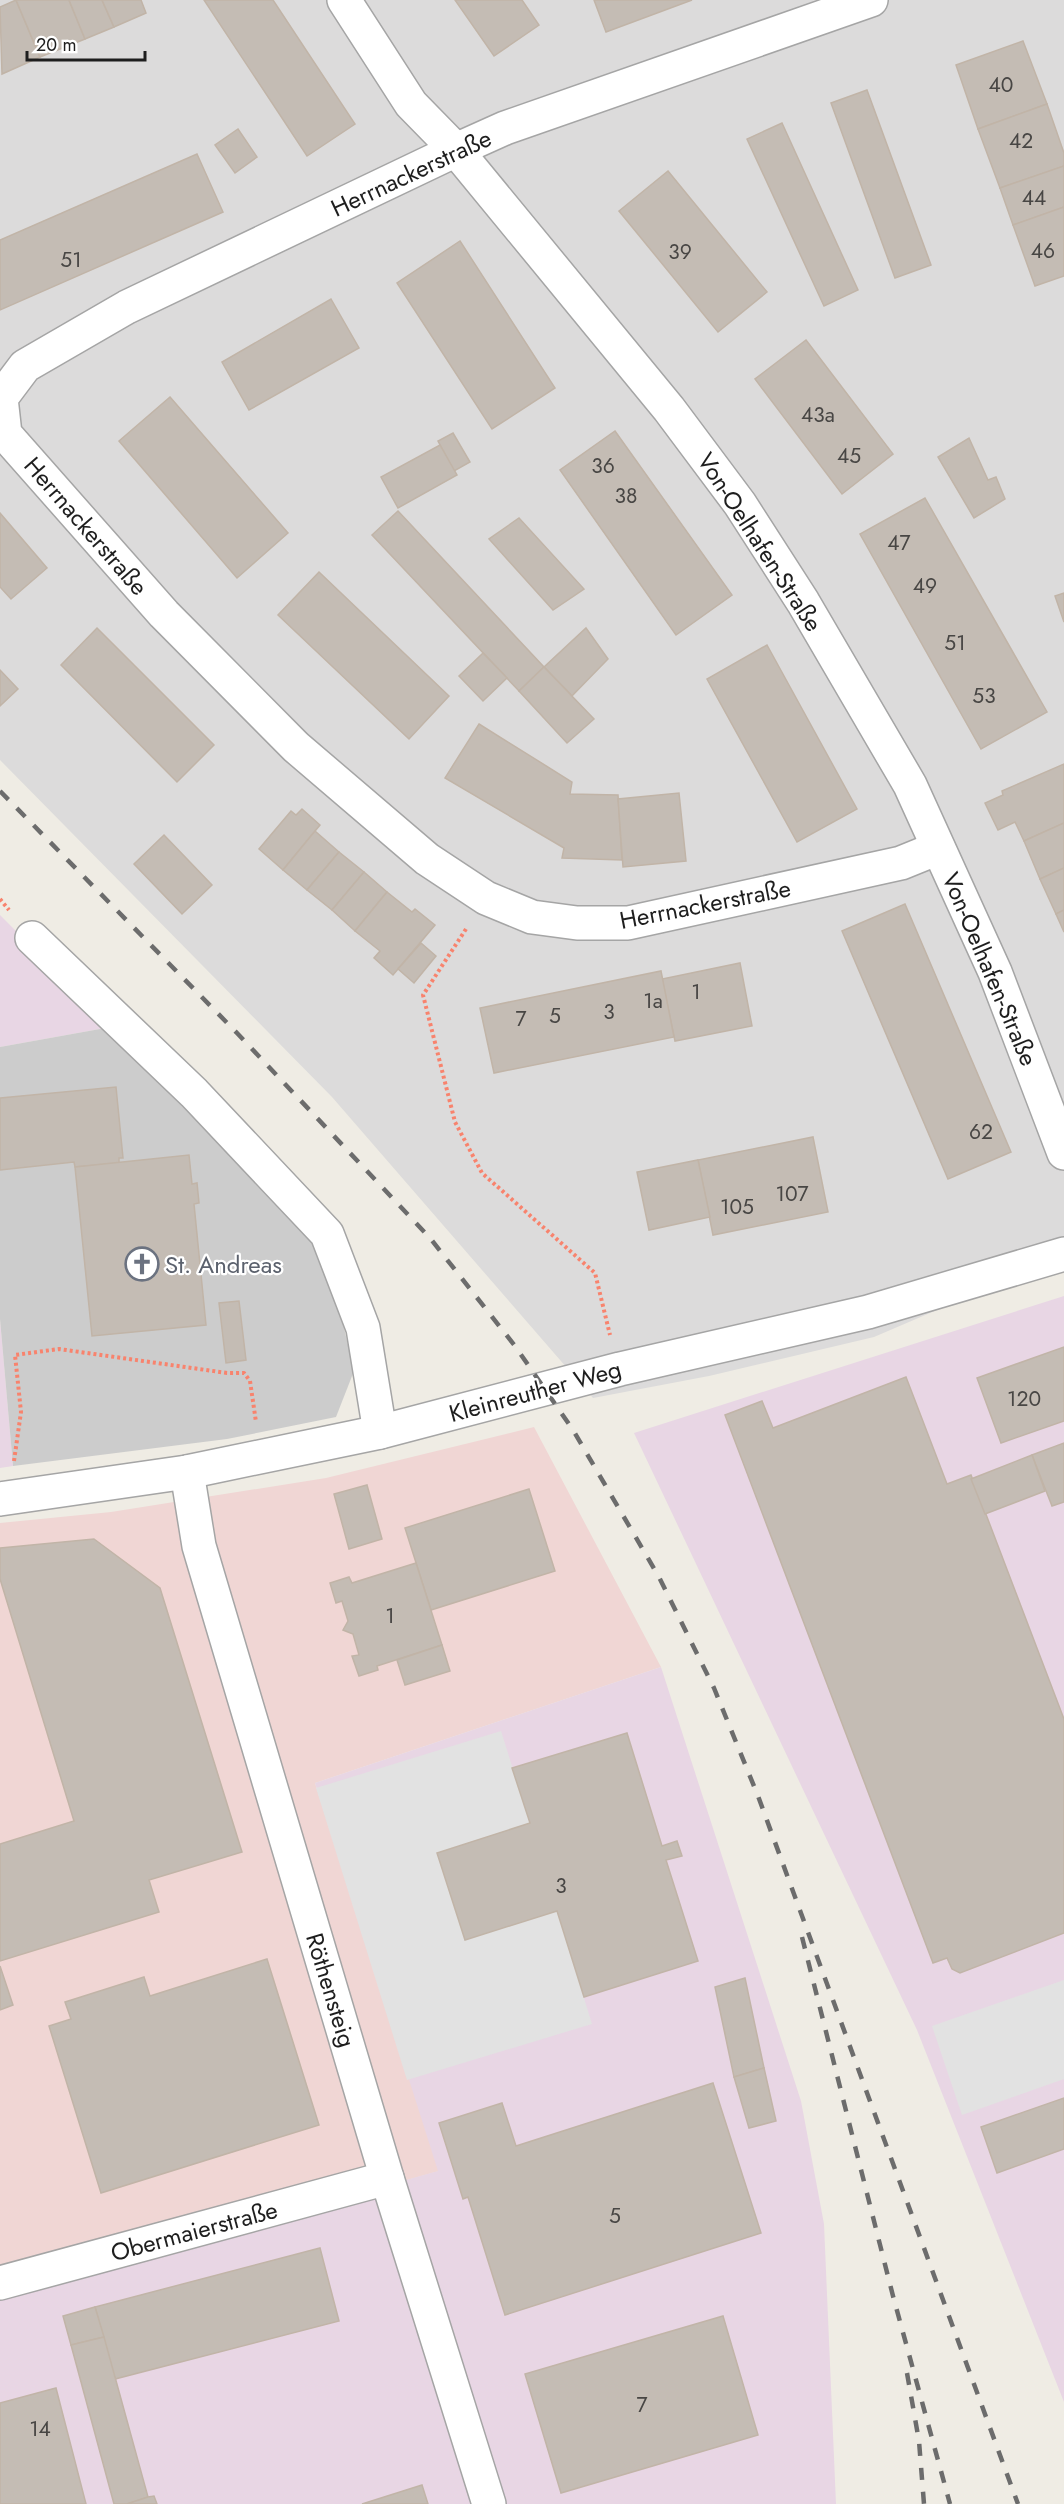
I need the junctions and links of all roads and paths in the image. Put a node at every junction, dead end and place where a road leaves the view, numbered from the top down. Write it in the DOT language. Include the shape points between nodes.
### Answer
graph roads {
  1 [pos="344,0"];
  2 [pos="871,0"];
  3 [pos="456,150"];
  4 [pos="1,398"];
  5 [pos="938,848"];
  6 [pos="486,898"];
  7 [pos="32,938"];
  8 [pos="1064,1153"];
  9 [pos="1064,1254"];
  10 [pos="620,1369"];
  11 [pos="380,1432"];
  12 [pos="260,1458"];
  13 [pos="187,1472"];
  14 [pos="8,1498"];
  15 [pos="387,2178"];
  16 [pos="0,2283"];
  17 [pos="489,2504"];
  1 -- 3 [label="street, Von-Oelhafen-Straße" via="411,104"];
  2 -- 3 [label="street, Herrnackerstraße" via="505,128"];
  3 -- 4 [label="street, Herrnackerstraße" via="127,307 25,366"];
  3 -- 5 [label="street, Von-Oelhafen-Straße" via="669,409 740,504 803,602 910,785"];
  4 -- 6 [label="street, Herrnackerstraße" via="5,434 164,614 296,747 427,859"];
  5 -- 6 [label="street, Herrnackerstraße" via="901,863 628,923 577,923 532,917"];
  5 -- 8 [label="street, Von-Oelhafen-Straße" via="995,972"];
  6 -- 10 [label="path" via="423,995 455,1122 482,1173 595,1273"];
  7 -- 11 [label="street" via="194,1093 327,1234 363,1328"];
  9 -- 10 [label="street, Kleinreuther Weg" via="868,1312"];
  10 -- 11 [label="street, Kleinreuther Weg"];
  11 -- 12 [label="street, Kleinreuther Weg"];
  12 -- 13 [label="street, Kleinreuther Weg"];
  12 -- 14 [label="path" via="250,1381 244,1373 59,1349 15,1355 21,1412"];
  13 -- 14 [label="street, Kleinreuther Weg"];
  13 -- 15 [label="street, Röthensteig" via="199,1546"];
  15 -- 16 [label="street, Obermaierstraße"];
  15 -- 17 [label="street, Röthensteig"];
}
